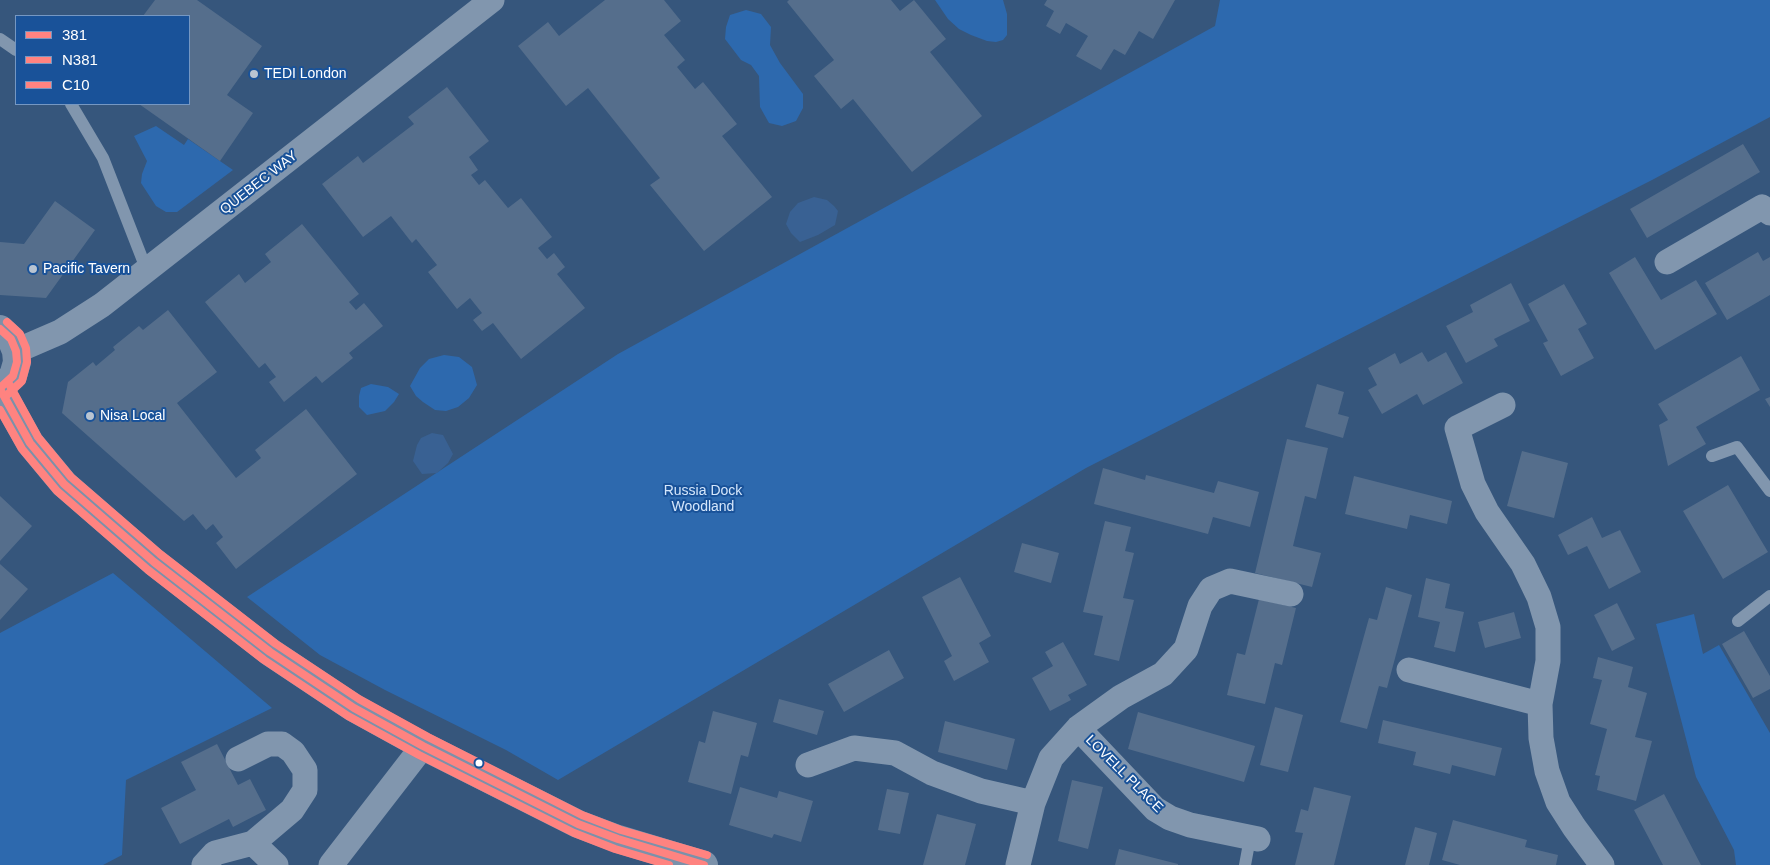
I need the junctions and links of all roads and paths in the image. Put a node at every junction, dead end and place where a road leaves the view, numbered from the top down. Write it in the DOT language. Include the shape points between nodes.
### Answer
graph roads {
  1 [pos="492,0"];
  2 [pos="0,39"];
  3 [pos="15,49"];
  4 [pos="72,105"];
  5 [pos="1767,207"];
  6 [pos="1667,262"];
  7 [pos="147,271"];
  8 [pos="0,329"];
  9 [pos="16,351"];
  10 [pos="0,389"];
  11 [pos="1503,404"];
  12 [pos="1712,456"];
  13 [pos="1770,491"];
  14 [pos="1291,594"];
  15 [pos="1770,596"];
  16 [pos="1738,621"];
  17 [pos="1409,670"];
  18 [pos="1540,704"];
  19 [pos="1078,728"];
  20 [pos="423,746"];
  21 [pos="238,759"];
  22 [pos="808,766"];
  23 [pos="1033,803"];
  24 [pos="1254,838"];
  25 [pos="253,843"];
  26 [pos="204,865"];
  27 [pos="276,865"];
  28 [pos="331,865"];
  29 [pos="704,865"];
  30 [pos="1018,865"];
  31 [pos="1245,865"];
  32 [pos="1602,865"];
  1 -- 7 [label="street, QUEBEC WAY"];
  2 -- 3 [label="lane"];
  4 -- 7 [label="lane" via="103,158"];
  5 -- 6 [label="street"];
  7 -- 9 [label="street, QUEBEC WAY" via="60,332"];
  8 -- 9 [label="main road" via="11,339"];
  9 -- 10 [label="main road" via="17,362 12,376"];
  10 -- 20 [label="main road" via="30,443 64,484 154,562 270,652 354,708"];
  11 -- 18 [label="street" via="1457,428 1473,484 1487,512 1523,564 1539,597 1548,627 1548,661"];
  12 -- 13 [label="lane" via="1737,447"];
  14 -- 19 [label="street" via="1230,581 1211,589 1200,606 1186,649 1163,674 1121,697"];
  15 -- 16 [label="lane"];
  17 -- 18 [label="street"];
  18 -- 32 [label="street" via="1546,771 1558,802"];
  19 -- 23 [label="street" via="1051,758"];
  19 -- 24 [label="street, LOVELL PLACE" via="1156,810 1190,826"];
  20 -- 28 [label="street"];
  20 -- 29 [label="main road" via="578,824"];
  21 -- 25 [label="street" via="268,744 282,744 293,752 305,770 305,790 292,810"];
  22 -- 23 [label="street" via="854,748 895,754 932,773 981,791"];
  23 -- 30 [label="street"];
  24 -- 31 [label="lane"];
  25 -- 26 [label="street" via="215,853"];
  25 -- 27 [label="street"];
}
